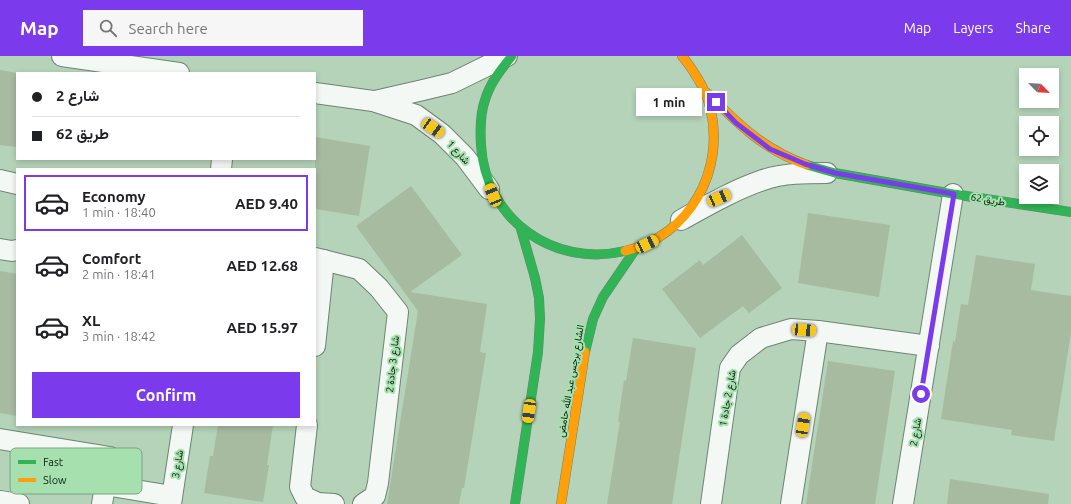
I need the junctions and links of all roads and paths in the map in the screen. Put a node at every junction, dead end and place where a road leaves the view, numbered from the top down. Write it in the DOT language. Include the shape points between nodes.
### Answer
graph roads {
  1 [pos="62,56"];
  2 [pos="507,56"];
  3 [pos="512,56"];
  4 [pos="682,56"];
  5 [pos="172,72"];
  6 [pos="706,92"];
  7 [pos="316,93"];
  8 [pos="373,101"];
  9 [pos="835,173"];
  10 [pos="0,180"];
  11 [pos="16,184"];
  12 [pos="954,194"];
  13 [pos="493,195"];
  14 [pos="1071,212"];
  15 [pos="681,220"];
  16 [pos="521,229"];
  17 [pos="0,249"];
  18 [pos="16,250"];
  19 [pos="635,250"];
  20 [pos="320,259"];
  21 [pos="316,329"];
  22 [pos="818,331"];
  23 [pos="929,346"];
  24 [pos="183,426"];
  25 [pos="307,426"];
  26 [pos="0,439"];
  27 [pos="55,448"];
  28 [pos="104,495"];
  29 [pos="172,500"];
  30 [pos="0,501"];
  31 [pos="19,504"];
  32 [pos="334,504"];
  33 [pos="363,504"];
  34 [pos="515,504"];
  35 [pos="561,504"];
  36 [pos="711,504"];
  37 [pos="791,504"];
  38 [pos="903,504"];
  1 -- 5 [label="street"];
  2 -- 8 [label="street, شارع 1" via="452,83"];
  3 -- 13 [label="street" via="499,72 487,94 480,120 479,146 484,171"];
  4 -- 6 [label="street" via="693,68"];
  6 -- 9 [label="street, طريق 62" via="736,123 770,149"];
  6 -- 15 [label="street" via="714,119 715,146 709,173 698,198"];
  7 -- 8 [label="street, شارع 1"];
  8 -- 13 [label="street, شارع 1" via="416,115 442,134 466,157"];
  9 -- 12 [label="street, طريق 62"];
  9 -- 15 [label="street, طريق 62" via="803,173 764,180 719,198"];
  10 -- 11 [label="street"];
  12 -- 14 [label="street, طريق 62"];
  12 -- 23 [label="street, شارع 2"];
  13 -- 16 [label="street"];
  15 -- 19 [label="street" via="660,238"];
  16 -- 19 [label="street" via="541,242 563,251 587,256"];
  16 -- 34 [label="street" via="535,271 540,309 536,374"];
  17 -- 18 [label="street"];
  19 -- 35 [label="street, الشارع برجس عبد الله حامض" via="603,297 593,319 582,364"];
  20 -- 21 [label="street, شارع 3 جادة 2"];
  20 -- 33 [label="street, شارع 3 جادة 2" via="359,269 379,288 398,312 378,483 375,496"];
  22 -- 23 [label="street, شارع 2 جادة 1"];
  22 -- 36 [label="street, شارع 2 جادة 1" via="791,329 761,338 739,355 730,368"];
  22 -- 37 [label="street"];
  23 -- 38 [label="street, شارع 2"];
  24 -- 29 [label="street, شارع 3"];
  25 -- 32 [label="street" via="300,487 305,497 318,504"];
  26 -- 27 [label="street"];
  28 -- 29 [label="street"];
  30 -- 31 [label="street"];
}
